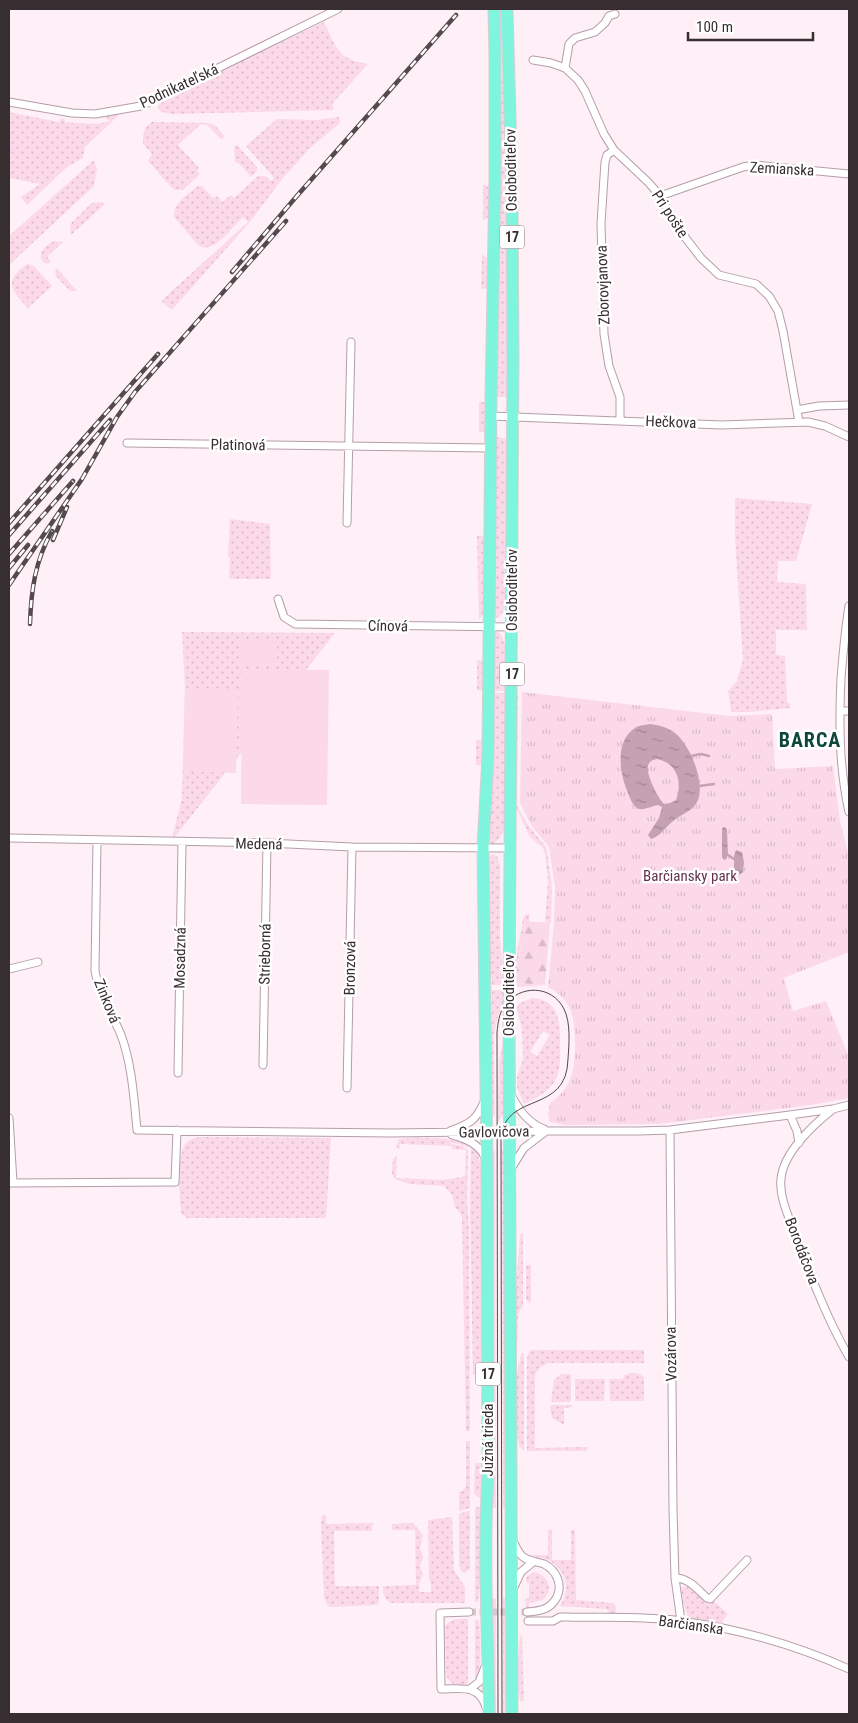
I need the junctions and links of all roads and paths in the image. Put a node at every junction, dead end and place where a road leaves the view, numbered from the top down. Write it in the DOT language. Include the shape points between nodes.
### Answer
graph roads {
  1 [pos="338,9"];
  2 [pos="494,9"];
  3 [pos="507,9"];
  4 [pos="615,14"];
  5 [pos="533,60"];
  6 [pos="565,68"];
  7 [pos="9,102"];
  8 [pos="614,150"];
  9 [pos="849,174"];
  10 [pos="660,196"];
  11 [pos="351,342"];
  12 [pos="849,405"];
  13 [pos="798,410"];
  14 [pos="490,416"];
  15 [pos="512,416"];
  16 [pos="620,420"];
  17 [pos="800,422"];
  18 [pos="849,437"];
  19 [pos="127,444"];
  20 [pos="349,446"];
  21 [pos="490,448"];
  22 [pos="348,523"];
  23 [pos="278,599"];
  24 [pos="849,606"];
  25 [pos="489,627"];
  26 [pos="512,627"];
  27 [pos="840,711"];
  28 [pos="849,711"];
  29 [pos="849,812"];
  30 [pos="9,838"];
  31 [pos="97,841"];
  32 [pos="182,843"];
  33 [pos="266,843"];
  34 [pos="352,847"];
  35 [pos="483,848"];
  36 [pos="509,848"];
  37 [pos="38,962"];
  38 [pos="9,968"];
  39 [pos="263,1066"];
  40 [pos="178,1073"];
  41 [pos="348,1088"];
  42 [pos="510,1092"];
  43 [pos="485,1100"];
  44 [pos="849,1105"];
  45 [pos="832,1109"];
  46 [pos="790,1115"];
  47 [pos="9,1118"];
  48 [pos="137,1130"];
  49 [pos="177,1130"];
  50 [pos="670,1130"];
  51 [pos="547,1131"];
  52 [pos="486,1132"];
  53 [pos="510,1132"];
  54 [pos="444,1133"];
  55 [pos="799,1143"];
  56 [pos="487,1166"];
  57 [pos="510,1171"];
  58 [pos="11,1182"];
  59 [pos="849,1357"];
  60 [pos="512,1538"];
  61 [pos="747,1560"];
  62 [pos="533,1562"];
  63 [pos="675,1578"];
  64 [pos="512,1593"];
  65 [pos="469,1612"];
  66 [pos="527,1612"];
  67 [pos="528,1621"];
  68 [pos="680,1621"];
  69 [pos="488,1658"];
  70 [pos="849,1669"];
  71 [pos="470,1689"];
  72 [pos="489,1714"];
  73 [pos="512,1714"];
  1 -- 7 [label="street, Podnikateľská" via="141,106 95,114"];
  2 -- 14 [label="main road, Osloboditeľov / 17" via="495,169"];
  3 -- 15 [label="main road, Osloboditeľov / 17" via="512,187"];
  4 -- 6 [label="street" via="609,16 595,32 574,38 569,44"];
  5 -- 6 [label="street"];
  6 -- 8 [label="street, Pri pošte" via="585,91"];
  8 -- 10 [label="street, Pri pošte"];
  8 -- 16 [label="street, Zborovjanova" via="607,155 605,162 601,222 606,354 620,397"];
  9 -- 10 [label="street, Zemianska" via="755,165"];
  10 -- 13 [label="street, Pri pošte" via="681,232 707,264 726,277 756,284 769,296 778,311"];
  11 -- 20 [label="street"];
  12 -- 13 [label="street"];
  13 -- 17 [label="street, Pri pošte"];
  14 -- 15 [label="street, Hečkova"];
  14 -- 21 [label="main road, Osloboditeľov / 17"];
  15 -- 16 [label="street, Hečkova"];
  15 -- 26 [label="main road, Osloboditeľov / 17"];
  16 -- 17 [label="street, Hečkova" via="722,424"];
  17 -- 18 [label="street, Hečkova" via="826,426"];
  19 -- 20 [label="street, Platinová"];
  20 -- 21 [label="street, Platinová"];
  20 -- 22 [label="street"];
  21 -- 25 [label="main road, Osloboditeľov / 17"];
  23 -- 25 [label="street, Cínová" via="284,616 295,624"];
  24 -- 27 [label="street"];
  25 -- 26 [label="street, Cínová"];
  25 -- 35 [label="main road, Osloboditeľov / 17" via="488,756"];
  26 -- 36 [label="main road, Osloboditeľov / 17"];
  27 -- 28 [label="street"];
  27 -- 29 [label="street" via="842,772"];
  30 -- 31 [label="street, Medená"];
  31 -- 32 [label="street, Medená"];
  31 -- 48 [label="street, Zinková" via="96,982 126,1053"];
  32 -- 33 [label="street, Medená"];
  32 -- 40 [label="street, Mosadzná"];
  33 -- 34 [label="street, Medená"];
  33 -- 39 [label="street, Strieborná"];
  34 -- 35 [label="street, Medená"];
  34 -- 41 [label="street, Bronzová"];
  35 -- 36 [label="street, Medená"];
  35 -- 43 [label="main road, Osloboditeľov / 17"];
  36 -- 42 [label="main road, Osloboditeľov / 17"];
  37 -- 38 [label="street"];
  42 -- 51 [label="street" via="530,1122"];
  42 -- 53 [label="main road, Osloboditeľov / 17"];
  43 -- 52 [label="main road, Osloboditeľov / 17"];
  43 -- 54 [label="street" via="473,1121"];
  44 -- 45 [label="street, Gavlovičova"];
  45 -- 46 [label="street, Gavlovičova"];
  45 -- 55 [label="street, Borodáčova"];
  46 -- 50 [label="street, Gavlovičova"];
  46 -- 55 [label="street"];
  47 -- 58 [label="street"];
  48 -- 49 [label="street, Gavlovičova"];
  49 -- 54 [label="street, Gavlovičova"];
  49 -- 58 [label="street" via="175,1182"];
  50 -- 51 [label="street, Gavlovičova"];
  50 -- 63 [label="street, Vozárova"];
  51 -- 53 [label="street, Gavlovičova"];
  51 -- 57 [label="street" via="524,1148"];
  52 -- 53 [label="street, Gavlovičova"];
  52 -- 54 [label="street, Gavlovičova"];
  52 -- 56 [label="main road, Osloboditeľov / 17"];
  53 -- 57 [label="main road, Osloboditeľov / 17"];
  54 -- 56 [label="street" via="474,1144 484,1155"];
  55 -- 59 [label="street, Borodáčova" via="789,1156 780,1180 785,1207 833,1329"];
  56 -- 69 [label="main road, Južná trieda / 17"];
  57 -- 60 [label="main road, Južná trieda / 17"];
  60 -- 62 [label="street" via="519,1553"];
  60 -- 64 [label="main road, Južná trieda / 17"];
  61 -- 63 [label="street" via="710,1599 688,1581"];
  62 -- 64 [label="street" via="521,1572"];
  62 -- 66 [label="street" via="554,1572 559,1581 558,1592 547,1608"];
  63 -- 68 [label="street, Vozárova"];
  64 -- 73 [label="main road, Južná trieda / 17"];
  65 -- 71 [label="street" via="440,1613 440,1622 441,1689"];
  67 -- 68 [label="street, Barčianska" via="554,1621 567,1617"];
  68 -- 70 [label="street, Barčianska" via="773,1640"];
  69 -- 71 [label="street" via="481,1678"];
  69 -- 72 [label="main road, Južná trieda / 17"];
  71 -- 72 [label="street" via="483,1698"];
}
